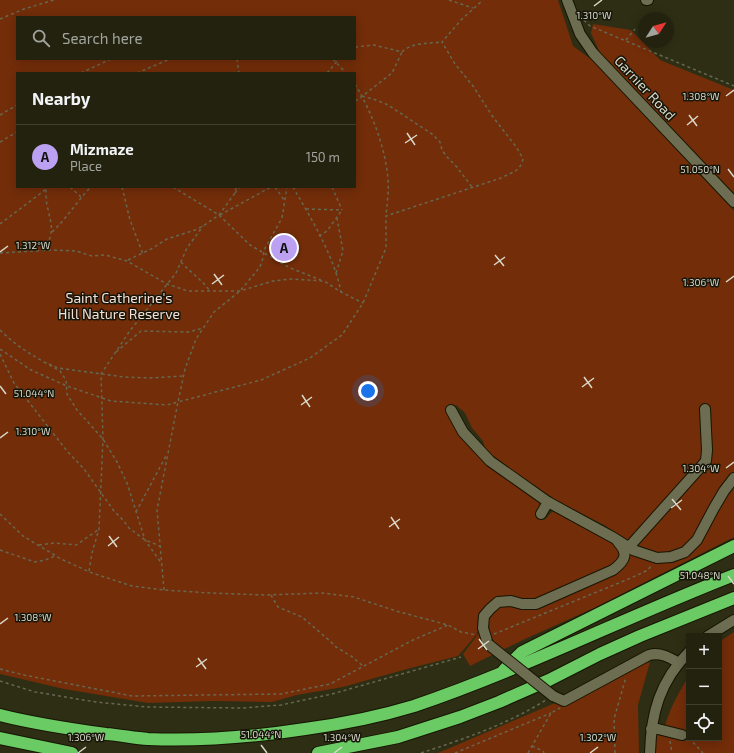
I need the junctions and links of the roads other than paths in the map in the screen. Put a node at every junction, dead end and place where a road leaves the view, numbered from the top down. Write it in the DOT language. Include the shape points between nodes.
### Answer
graph roads {
  1 [pos="567,0"];
  2 [pos="734,202"];
  3 [pos="705,409"];
  4 [pos="451,410"];
  5 [pos="734,478"];
  6 [pos="548,502"];
  7 [pos="541,514"];
  8 [pos="614,538"];
  9 [pos="734,546"];
  10 [pos="628,547"];
  11 [pos="734,575"];
  12 [pos="734,598"];
  13 [pos="734,620"];
  14 [pos="713,633"];
  15 [pos="686,655"];
  16 [pos="679,663"];
  17 [pos="500,674"];
  18 [pos="0,715"];
  19 [pos="651,729"];
  20 [pos="682,735"];
  21 [pos="0,738"];
  22 [pos="72,753"];
  23 [pos="318,753"];
  24 [pos="650,753"];
  1 -- 2 [label="street, Garnier Road" via="580,34 593,53"];
  3 -- 10 [label="street" via="706,461"];
  4 -- 6 [label="street" via="463,432 490,461"];
  5 -- 10 [label="street" via="692,547 679,555 665,558"];
  6 -- 7 [label="street"];
  6 -- 8 [label="street"];
  8 -- 10 [label="street"];
  8 -- 16 [label="street, bridge" via="624,550 620,565 536,604 498,602 484,616 483,628 487,641 553,696 564,701 642,658 655,654"];
  9 -- 17 [label="highway" via="522,652"];
  11 -- 17 [label="highway"];
  12 -- 23 [label="highway" via="634,639 549,680 460,718 398,737"];
  13 -- 14 [label="street"];
  15 -- 16 [label="street"];
  16 -- 19 [label="street" via="659,696"];
  17 -- 18 [label="highway" via="413,706 370,718 265,735 207,739 147,739 67,729"];
  19 -- 20 [label="street"];
  19 -- 24 [label="street"];
  21 -- 22 [label="highway"];
}
